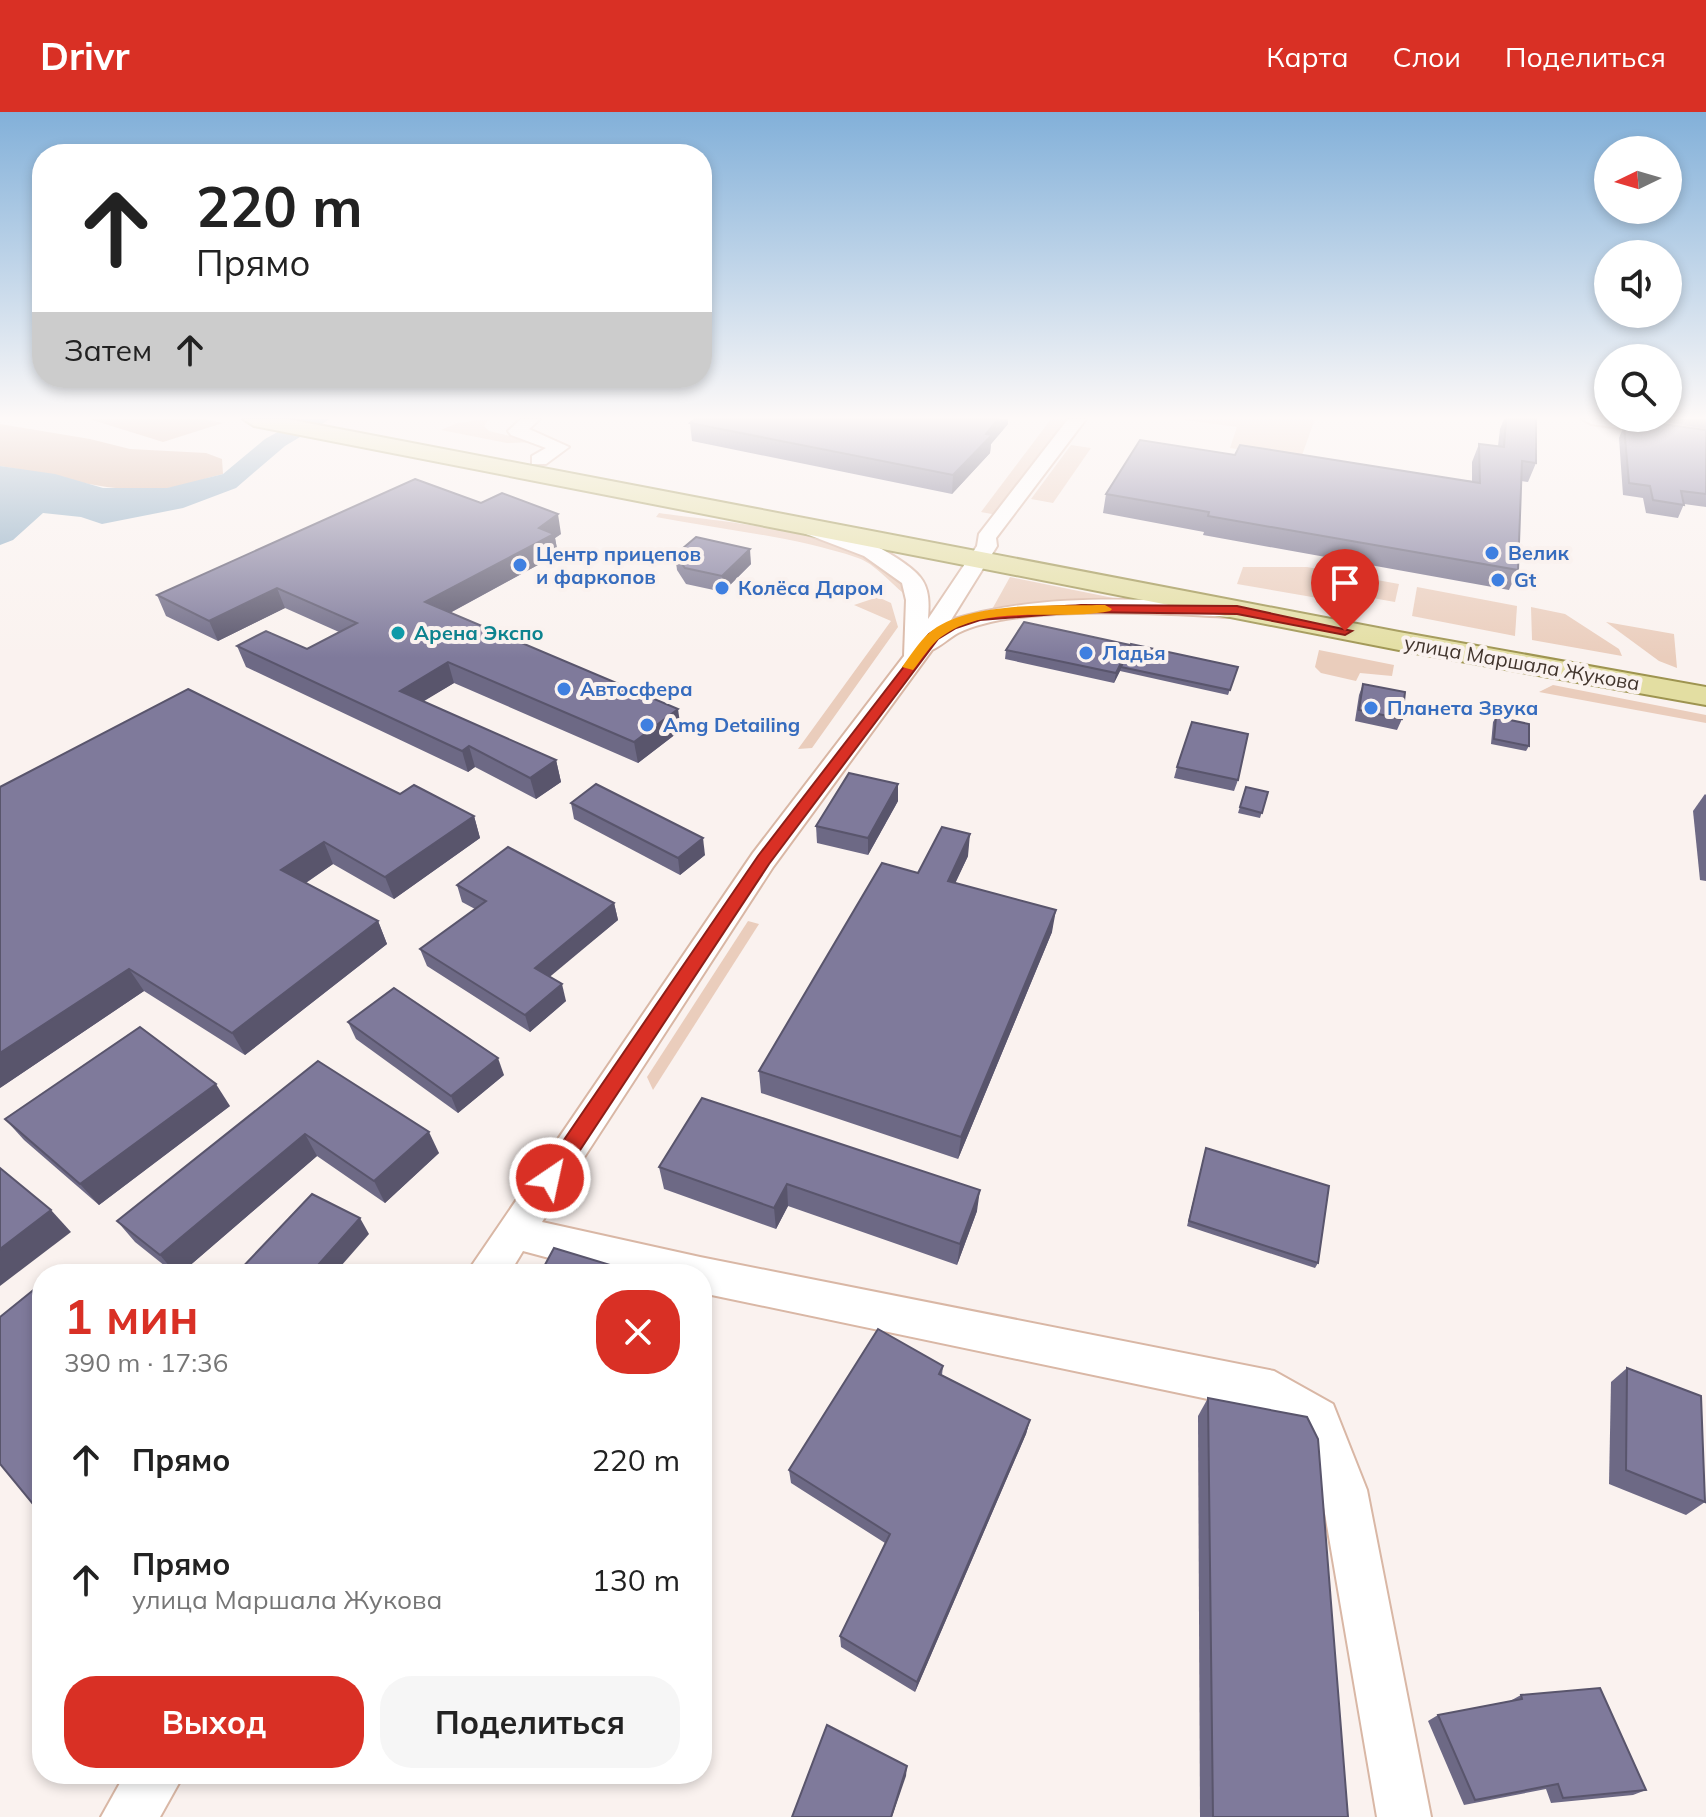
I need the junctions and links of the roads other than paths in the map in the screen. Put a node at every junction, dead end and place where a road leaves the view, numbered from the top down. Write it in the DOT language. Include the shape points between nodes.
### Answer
graph roads {
  1 [pos="671,499"];
  2 [pos="723,499"];
  3 [pos="1016,499"];
  4 [pos="808,528"];
  5 [pos="982,553"];
  6 [pos="1237,610"];
  7 [pos="915,658"];
  8 [pos="1706,683"];
  9 [pos="1706,696"];
  10 [pos="514,1231"];
  11 [pos="493,1264"];
  12 [pos="647,1264"];
  13 [pos="712,1277"];
  14 [pos="150,1784"];
  15 [pos="128,1817"];
  16 [pos="1404,1817"];
  1 -- 4 [label="main road, улица Маршала Жукова"];
  2 -- 5 [label="main road, улица Маршала Жукова"];
  3 -- 5 [label="street" via="986,538"];
  4 -- 5 [label="main road, улица Маршала Жукова"];
  4 -- 7 [label="street" via="879,555 904,572 917,590"];
  5 -- 6 [label="main road, улица Маршала Жукова"];
  5 -- 7 [label="street"];
  5 -- 8 [label="main road, улица Маршала Жукова"];
  6 -- 7 [label="street" via="1081,609 980,617 933,636"];
  6 -- 9 [label="main road, улица Маршала Жукова"];
  7 -- 10 [label="street" via="763,860"];
  10 -- 11 [label="street"];
  10 -- 12 [label="street"];
  13 -- 16 [label="street" via="1274,1392 1317,1420 1344,1490"];
  14 -- 15 [label="street"];
}
